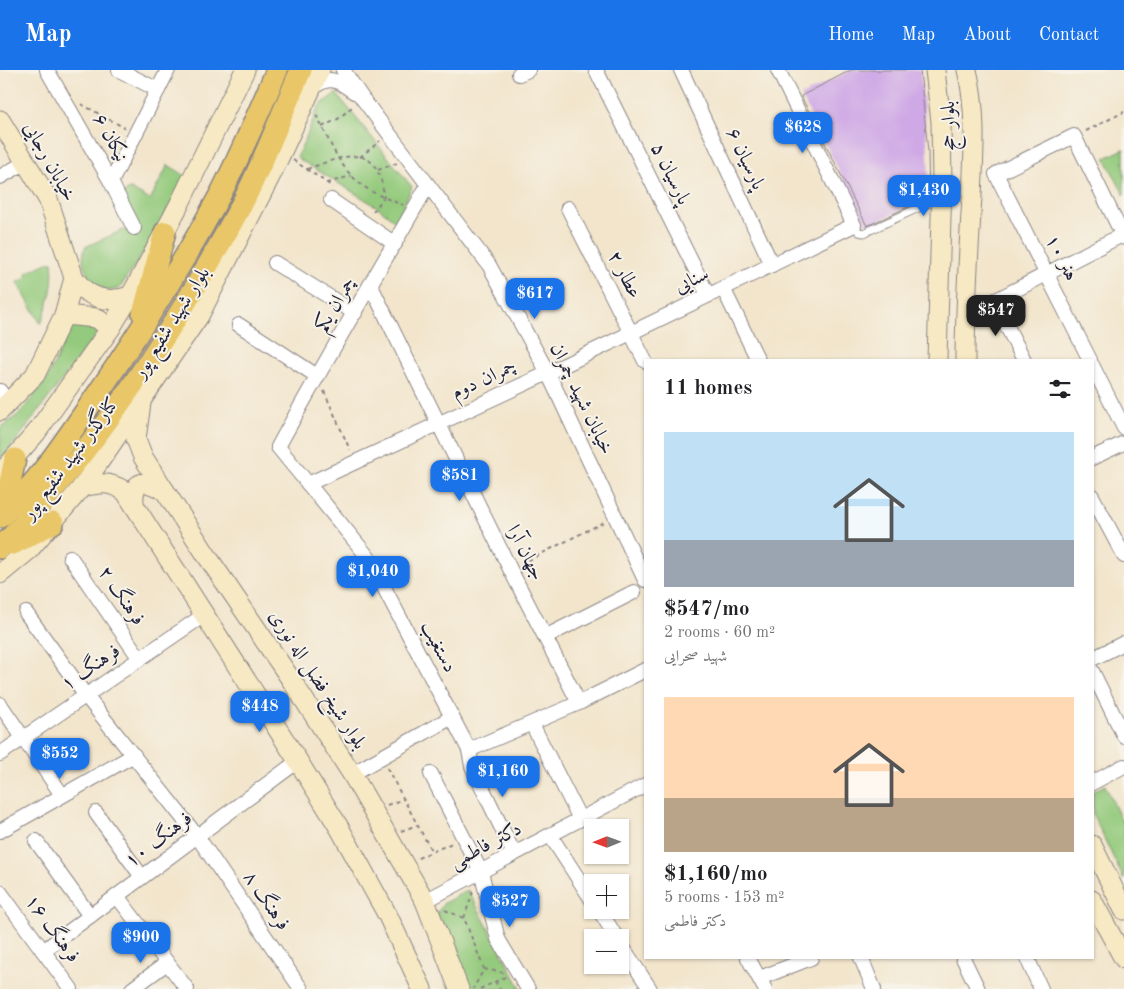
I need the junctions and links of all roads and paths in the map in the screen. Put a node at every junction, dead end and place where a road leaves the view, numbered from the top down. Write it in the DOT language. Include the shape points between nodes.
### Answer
graph roads {
  1 [pos="47,70"];
  2 [pos="119,70"];
  3 [pos="168,70"];
  4 [pos="245,70"];
  5 [pos="277,70"];
  6 [pos="301,70"];
  7 [pos="320,70"];
  8 [pos="343,70"];
  9 [pos="596,70"];
  10 [pos="681,70"];
  11 [pos="778,70"];
  12 [pos="935,70"];
  13 [pos="967,70"];
  14 [pos="158,90"];
  15 [pos="62,94"];
  16 [pos="309,94"];
  17 [pos="362,98"];
  18 [pos="1124,112"];
  19 [pos="0,120"];
  20 [pos="322,127"];
  21 [pos="136,134"];
  22 [pos="389,134"];
  23 [pos="1074,136"];
  24 [pos="360,157"];
  25 [pos="338,158"];
  26 [pos="408,159"];
  27 [pos="26,162"];
  28 [pos="307,169"];
  29 [pos="378,170"];
  30 [pos="351,176"];
  31 [pos="0,177"];
  32 [pos="111,182"];
  33 [pos="327,183"];
  34 [pos="428,185"];
  35 [pos="942,197"];
  36 [pos="384,198"];
  37 [pos="331,200"];
  38 [pos="568,208"];
  39 [pos="414,210"];
  40 [pos="371,214"];
  41 [pos="854,225"];
  42 [pos="134,228"];
  43 [pos="165,232"];
  44 [pos="1123,236"];
  45 [pos="395,244"];
  46 [pos="940,246"];
  47 [pos="969,246"];
  48 [pos="275,264"];
  49 [pos="772,265"];
  50 [pos="1047,274"];
  51 [pos="74,278"];
  52 [pos="371,286"];
  53 [pos="723,288"];
  54 [pos="130,296"];
  55 [pos="708,296"];
  56 [pos="939,296"];
  57 [pos="967,296"];
  58 [pos="355,313"];
  59 [pos="64,315"];
  60 [pos="239,325"];
  61 [pos="110,329"];
  62 [pos="138,333"];
  63 [pos="631,333"];
  64 [pos="644,359"];
  65 [pos="758,359"];
  66 [pos="937,359"];
  67 [pos="965,359"];
  68 [pos="1023,359"];
  69 [pos="1090,359"];
  70 [pos="1094,369"];
  71 [pos="548,373"];
  72 [pos="317,376"];
  73 [pos="2,402"];
  74 [pos="141,404"];
  75 [pos="437,423"];
  76 [pos="1124,428"];
  77 [pos="1124,443"];
  78 [pos="278,447"];
  79 [pos="1094,457"];
  80 [pos="356,462"];
  81 [pos="7,467"];
  82 [pos="308,484"];
  83 [pos="82,487"];
  84 [pos="165,491"];
  85 [pos="1094,500"];
  86 [pos="134,505"];
  87 [pos="1,516"];
  88 [pos="615,516"];
  89 [pos="53,523"];
  90 [pos="0,550"];
  91 [pos="70,556"];
  92 [pos="1124,556"];
  93 [pos="510,569"];
  94 [pos="0,574"];
  95 [pos="644,578"];
  96 [pos="634,592"];
  97 [pos="26,613"];
  98 [pos="204,614"];
  99 [pos="545,637"];
  100 [pos="1124,643"];
  101 [pos="1094,658"];
  102 [pos="140,659"];
  103 [pos="644,670"];
  104 [pos="1094,675"];
  105 [pos="86,696"];
  106 [pos="579,703"];
  107 [pos="0,704"];
  108 [pos="452,717"];
  109 [pos="532,724"];
  110 [pos="1124,736"];
  111 [pos="23,738"];
  112 [pos="469,750"];
  113 [pos="0,754"];
  114 [pos="134,755"];
  115 [pos="381,757"];
  116 [pos="298,761"];
  117 [pos="1124,766"];
  118 [pos="352,774"];
  119 [pos="431,774"];
  120 [pos="1094,781"];
  121 [pos="644,786"];
  122 [pos="62,795"];
  123 [pos="96,813"];
  124 [pos="580,819"];
  125 [pos="0,831"];
  126 [pos="550,835"];
  127 [pos="197,836"];
  128 [pos="464,838"];
  129 [pos="36,841"];
  130 [pos="1094,850"];
  131 [pos="432,852"];
  132 [pos="514,854"];
  133 [pos="403,864"];
  134 [pos="481,872"];
  135 [pos="142,877"];
  136 [pos="584,888"];
  137 [pos="0,892"];
  138 [pos="117,896"];
  139 [pos="424,901"];
  140 [pos="1095,910"];
  141 [pos="1124,910"];
  142 [pos="90,916"];
  143 [pos="464,918"];
  144 [pos="43,951"];
  145 [pos="629,956"];
  146 [pos="749,959"];
  147 [pos="809,959"];
  148 [pos="861,959"];
  149 [pos="963,959"];
  150 [pos="1027,959"];
  151 [pos="1124,959"];
  152 [pos="167,963"];
  153 [pos="484,969"];
  154 [pos="495,981"];
  155 [pos="763,984"];
  156 [pos="71,989"];
  157 [pos="132,989"];
  158 [pos="187,989"];
  159 [pos="302,989"];
  160 [pos="422,989"];
  161 [pos="459,989"];
  162 [pos="473,989"];
  163 [pos="480,989"];
  164 [pos="500,989"];
  165 [pos="528,989"];
  166 [pos="650,989"];
  167 [pos="874,989"];
  168 [pos="978,989"];
  169 [pos="1041,989"];
  1 -- 15 [label="street, نیکان ۶"];
  2 -- 14 [label="street"];
  3 -- 14 [label="street"];
  4 -- 43 [label="main road"];
  5 -- 62 [label="main road, بلوار شهید شفیع پور" via="221,193 166,291"];
  6 -- 90 [label="main road, بلوار شهید شفیع پور" via="244,200 187,302 109,420"];
  7 -- 16 [label="main road, کنارگذر شهید شفیع پور"];
  8 -- 17 [label="street"];
  9 -- 55 [label="street, پارسیان ۵"];
  10 -- 49 [label="street, پارسیان ۶"];
  11 -- 41 [label="street"];
  12 -- 35 [label="main road, بلوار حج" via="941,122"];
  13 -- 47 [label="main road, بلوار حج" via="974,144"];
  14 -- 21 [label="street"];
  15 -- 21 [label="path"];
  15 -- 32 [label="street, نیکان ۶"];
  16 -- 17 [label="street" via="319,82 334,80"];
  16 -- 20 [label="path"];
  16 -- 74 [label="main road, کنارگذر شهید شفیع پور" via="199,316"];
  17 -- 20 [label="path" via="338,119"];
  17 -- 22 [label="street, خیابان شهید چمران"];
  18 -- 23 [label="path"];
  19 -- 27 [label="main road, خیابان رجایی"];
  20 -- 25 [label="path"];
  21 -- 32 [label="street"];
  22 -- 24 [label="path"];
  22 -- 26 [label="street, خیابان شهید چمران"];
  23 -- 44 [label="street"];
  23 -- 50 [label="street, هنر ۱۰" via="996,174"];
  24 -- 25 [label="path"];
  24 -- 29 [label="path"];
  25 -- 28 [label="path"];
  25 -- 30 [label="path"];
  26 -- 29 [label="path"];
  26 -- 34 [label="street, خیابان شهید چمران"];
  27 -- 31 [label="street"];
  27 -- 51 [label="main road, خیابان رجایی" via="48,199"];
  29 -- 36 [label="path"];
  30 -- 33 [label="path"];
  30 -- 36 [label="path"];
  32 -- 42 [label="street, نیکان ۶"];
  34 -- 39 [label="street, چمران یکم"];
  34 -- 71 [label="street, خیابان شهید چمران" via="489,265"];
  35 -- 41 [label="lane" via="864,233"];
  35 -- 46 [label="main road, بلوار حج"];
  36 -- 39 [label="path"];
  36 -- 40 [label="path"];
  37 -- 45 [label="street"];
  38 -- 63 [label="street, عطار ۲"];
  39 -- 45 [label="street, چمران یکم"];
  41 -- 49 [label="street, سنایی"];
  43 -- 54 [label="main road"];
  43 -- 62 [label="main road"];
  44 -- 50 [label="street"];
  45 -- 52 [label="street, چمران یکم"];
  46 -- 47 [label="main road" via="948,252 962,251"];
  46 -- 56 [label="main road, بلوار حج"];
  47 -- 57 [label="main road, بلوار حج"];
  48 -- 58 [label="street"];
  49 -- 53 [label="street, سنایی"];
  50 -- 68 [label="street" via="994,301"];
  50 -- 69 [label="street, هنر ۱۰"];
  51 -- 54 [label="main road" via="89,294 101,298 113,300"];
  51 -- 59 [label="main road"];
  52 -- 58 [label="street, چمران یکم"];
  52 -- 75 [label="street, جهان آرا"];
  53 -- 55 [label="street, سنایی"];
  53 -- 65 [label="street"];
  54 -- 61 [label="main road"];
  55 -- 63 [label="street, سنایی"];
  56 -- 57 [label="main road" via="953,289"];
  56 -- 66 [label="main road, بلوار حج"];
  57 -- 67 [label="main road, بلوار حج"];
  58 -- 72 [label="street, چمران یکم"];
  59 -- 61 [label="main road" via="97,318"];
  59 -- 73 [label="main road" via="35,375"];
  60 -- 72 [label="street"];
  61 -- 81 [label="main road" via="36,433"];
  62 -- 87 [label="main road, بلوار شهید شفیع پور" via="54,456"];
  63 -- 64 [label="street, عطار ۲"];
  63 -- 71 [label="street, سنایی"];
  70 -- 76 [label="street"];
  71 -- 75 [label="street, چمران دوم"];
  71 -- 88 [label="street, خیابان شهید چمران"];
  72 -- 78 [label="street, چمران یکم"];
  72 -- 80 [label="path"];
  74 -- 83 [label="main road, کنارگذر شهید شفیع پور"];
  74 -- 84 [label="main road, بلوار شیخ فضل اله نوری" via="136,439 142,457"];
  75 -- 80 [label="street, چمران دوم"];
  75 -- 93 [label="street, جهان آرا"];
  77 -- 79 [label="street"];
  78 -- 82 [label="street, دستغیب"];
  80 -- 82 [label="street, چمران دوم"];
  81 -- 87 [label="main road"];
  82 -- 108 [label="street, دستغیب" via="368,557"];
  83 -- 86 [label="main road" via="113,484 125,491"];
  83 -- 89 [label="main road, کنارگذر شهید شفیع پور"];
  84 -- 86 [label="main road" via="153,484 140,484 133,493"];
  84 -- 118 [label="main road, بلوار شیخ فضل اله نوری"];
  85 -- 92 [label="street"];
  86 -- 98 [label="main road"];
  88 -- 93 [label="path"];
  88 -- 95 [label="street, خیابان شهید چمران"];
  89 -- 90 [label="main road"];
  89 -- 94 [label="main road, کنارگذر شهید شفیع پور" via="29,550"];
  91 -- 102 [label="street, فرهنگ ۲"];
  93 -- 99 [label="street, جهان آرا"];
  96 -- 99 [label="street"];
  97 -- 105 [label="street, فرهنگ ۸"];
  98 -- 102 [label="street, فرهنگ ۱"];
  98 -- 116 [label="main road"];
  99 -- 106 [label="street, جهان آرا"];
  100 -- 101 [label="street"];
  102 -- 105 [label="street, فرهنگ ۱"];
  103 -- 106 [label="street"];
  104 -- 110 [label="street"];
  105 -- 111 [label="street, فرهنگ ۱"];
  105 -- 114 [label="street, فرهنگ ۸"];
  106 -- 109 [label="street"];
  107 -- 111 [label="street"];
  108 -- 112 [label="street, دستغیب"];
  108 -- 115 [label="street"];
  109 -- 112 [label="street"];
  109 -- 124 [label="street"];
  111 -- 113 [label="street, فرهنگ ۱"];
  111 -- 122 [label="street"];
  112 -- 132 [label="street, دستغیب" via="472,766"];
  114 -- 122 [label="street"];
  114 -- 127 [label="street, فرهنگ ۸"];
  115 -- 118 [label="street"];
  115 -- 131 [label="path"];
  116 -- 127 [label="street, فرهنگ ۱۰"];
  116 -- 160 [label="main road" via="388,916"];
  117 -- 120 [label="street"];
  118 -- 133 [label="main road, بلوار شیخ فضل اله نوری"];
  119 -- 128 [label="street"];
  121 -- 124 [label="street, دکتر فاطمی"];
  122 -- 125 [label="street"];
  123 -- 135 [label="street"];
  124 -- 126 [label="street, دکتر فاطمی"];
  126 -- 132 [label="street, دکتر فاطمی"];
  126 -- 136 [label="street"];
  127 -- 135 [label="street, فرهنگ ۱۰"];
  127 -- 159 [label="street, فرهنگ ۸"];
  128 -- 131 [label="path"];
  128 -- 134 [label="street"];
  129 -- 142 [label="street"];
  130 -- 141 [label="main road"];
  131 -- 133 [label="path"];
  132 -- 134 [label="street, دکتر فاطمی"];
  133 -- 139 [label="main road, بلوار شیخ فضل اله نوری"];
  134 -- 139 [label="street, دکتر فاطمی"];
  134 -- 143 [label="path"];
  134 -- 165 [label="street" via="498,939"];
  135 -- 138 [label="street, فرهنگ ۱۰"];
  137 -- 144 [label="street, فرهنگ ۱۶"];
  138 -- 142 [label="street, فرهنگ ۱۰"];
  138 -- 152 [label="street"];
  139 -- 143 [label="path"];
  139 -- 161 [label="main road, بلوار شیخ فضل اله نوری"];
  140 -- 151 [label="main road"];
  142 -- 144 [label="street, فرهنگ ۱۰"];
  143 -- 153 [label="path"];
  144 -- 156 [label="street, فرهنگ ۱۶"];
  145 -- 166 [label="street"];
  146 -- 155 [label="street"];
  147 -- 155 [label="street"];
  148 -- 167 [label="street"];
  149 -- 168 [label="street"];
  150 -- 169 [label="street"];
  152 -- 157 [label="street"];
  152 -- 158 [label="street"];
  153 -- 154 [label="path" via="509,974"];
  153 -- 162 [label="path"];
  154 -- 163 [label="path"];
  154 -- 164 [label="path"];
}
